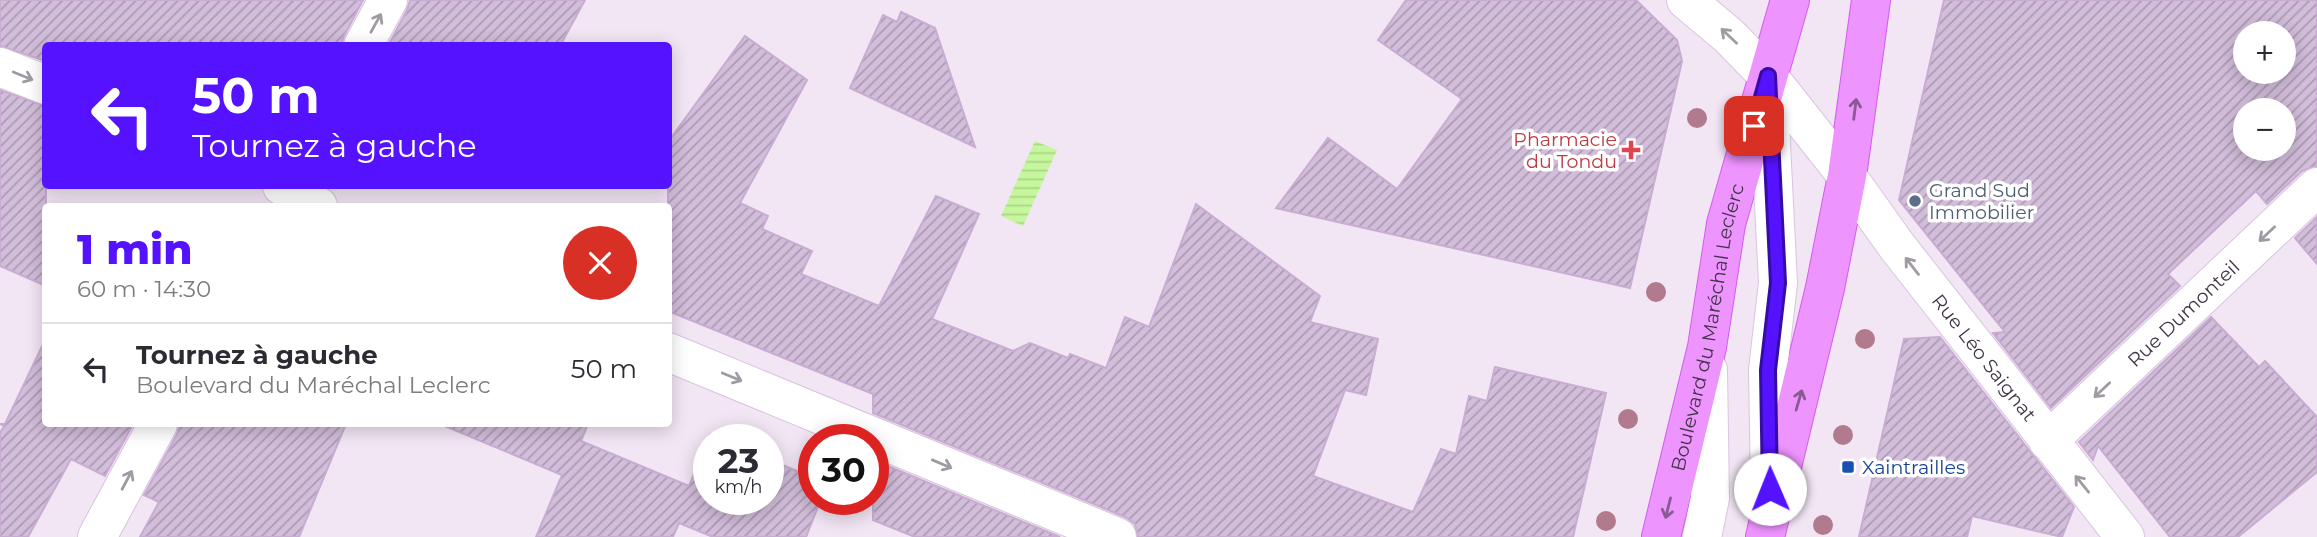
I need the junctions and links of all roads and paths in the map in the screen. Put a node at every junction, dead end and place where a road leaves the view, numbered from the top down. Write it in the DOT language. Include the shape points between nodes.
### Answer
graph roads {
  1 [pos="388,0"];
  2 [pos="1686,0"];
  3 [pos="1790,0"];
  4 [pos="1871,0"];
  5 [pos="365,42"];
  6 [pos="0,67"];
  7 [pos="1768,76"];
  8 [pos="42,83"];
  9 [pos="1847,176"];
  10 [pos="2317,187"];
  11 [pos="1707,347"];
  12 [pos="672,354"];
  13 [pos="156,427"];
  14 [pos="2048,441"];
  15 [pos="1767,525"];
  16 [pos="97,537"];
  17 [pos="1117,537"];
  18 [pos="1661,537"];
  19 [pos="1702,537"];
  20 [pos="2125,537"];
  5 -- 1 [label="street, one-way"];
  7 -- 2 [label="street, Rue Léo Saignat, one-way"];
  3 -- 7 [label="main road, Boulevard du Maréchal Leclerc"];
  9 -- 4 [label="main road, one-way"];
  6 -- 8 [label="street, one-way"];
  7 -- 9 [label="street, Rue Léo Saignat"];
  7 -- 11 [label="main road, Boulevard du Maréchal Leclerc" via="1726,224"];
  7 -- 15 [label="street" via="1778,283 1768,370"];
  14 -- 9 [label="street, Rue Léo Saignat, one-way"];
  15 -- 9 [label="main road, one-way" via="1804,382"];
  10 -- 14 [label="street, Rue Dumonteil, one-way"];
  11 -- 18 [label="main road, Boulevard du Maréchal Leclerc, one-way"];
  11 -- 19 [label="street" via="1710,498"];
  12 -- 17 [label="street, one-way"];
  16 -- 13 [label="street, one-way"];
  20 -- 14 [label="street, Rue Léo Saignat, one-way"];
}
